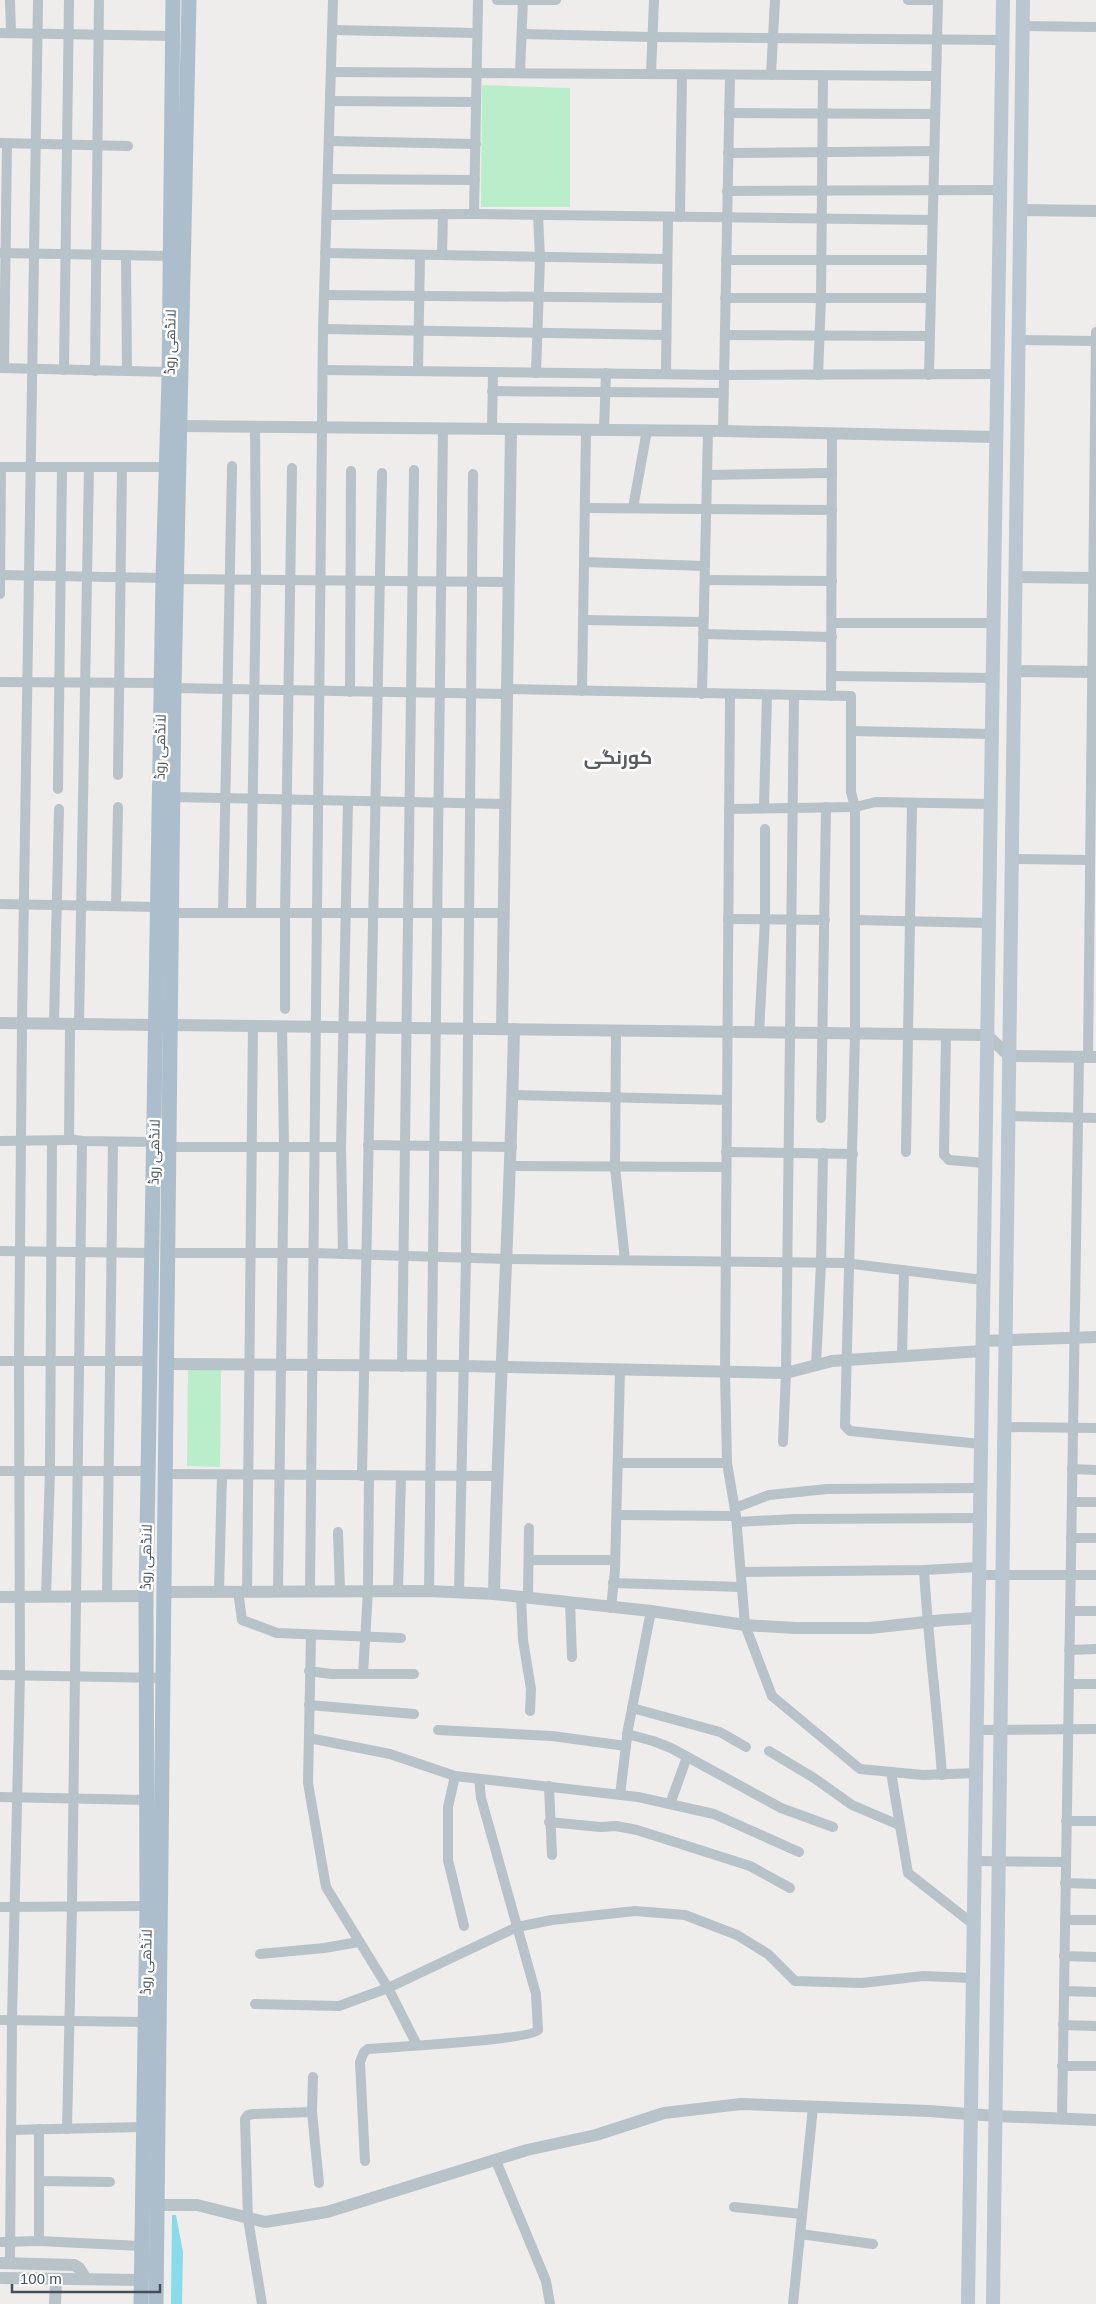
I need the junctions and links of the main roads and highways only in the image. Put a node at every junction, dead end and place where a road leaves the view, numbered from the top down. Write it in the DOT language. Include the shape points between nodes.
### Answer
graph roads {
  1 [pos="173,0"];
  2 [pos="189,0"];
  3 [pos="1003,0"];
  4 [pos="1023,0"];
  5 [pos="170,578"];
  6 [pos="168,686"];
  7 [pos="165,910"];
  8 [pos="163,1025"];
  9 [pos="141,2304"];
  10 [pos="156,2304"];
  11 [pos="968,2304"];
  12 [pos="993,2304"];
  1 -- 5 [label="main road, لانڈھی روڈ" via="166,468"];
  2 -- 5 [label="main road, لانڈھی روڈ" via="180,426"];
  3 -- 11 [label="main road"];
  4 -- 12 [label="main road"];
  5 -- 6 [label="main road, لانڈھی روڈ"];
  6 -- 7 [label="main road, لانڈھی روڈ"];
  6 -- 7 [label="main road, لانڈھی روڈ" via="173,797"];
  7 -- 8 [label="main road, لانڈھی روڈ"];
  8 -- 9 [label="main road, لانڈھی روڈ" via="154,1142 148,1471 147,1906"];
  8 -- 10 [label="main road, لانڈھی روڈ" via="170,1147"];
}
